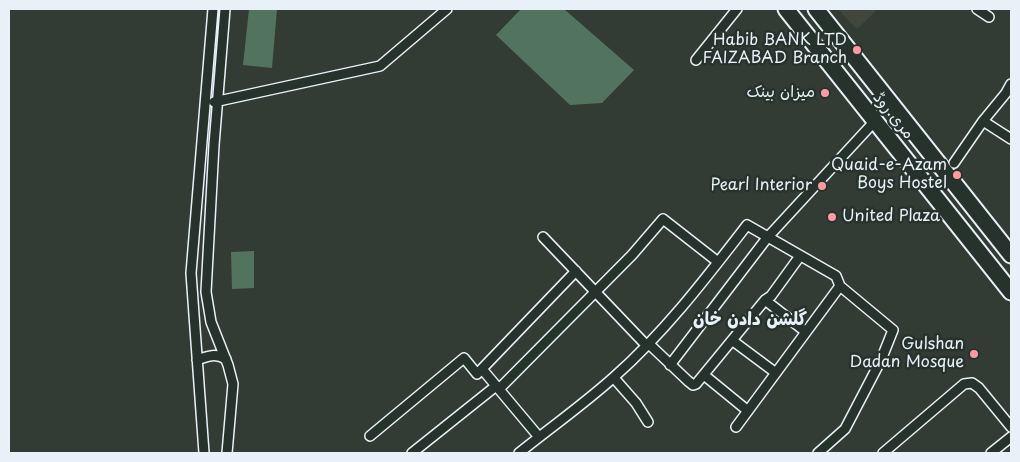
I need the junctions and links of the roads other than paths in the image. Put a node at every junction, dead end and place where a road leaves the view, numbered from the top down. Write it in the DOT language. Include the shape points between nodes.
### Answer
graph roads {
  1 [pos="213,9"];
  2 [pos="225,9"];
  3 [pos="447,9"];
  4 [pos="737,9"];
  5 [pos="786,9"];
  6 [pos="816,9"];
  7 [pos="977,9"];
  8 [pos="989,17"];
  9 [pos="696,60"];
  10 [pos="1011,84"];
  11 [pos="218,101"];
  12 [pos="206,103"];
  13 [pos="983,121"];
  14 [pos="874,122"];
  15 [pos="1011,139"];
  16 [pos="954,163"];
  17 [pos="543,237"];
  18 [pos="767,238"];
  19 [pos="1011,255"];
  20 [pos="800,256"];
  21 [pos="718,262"];
  22 [pos="576,272"];
  23 [pos="840,286"];
  24 [pos="595,291"];
  25 [pos="192,292"];
  26 [pos="206,292"];
  27 [pos="1011,292"];
  28 [pos="764,300"];
  29 [pos="806,332"];
  30 [pos="733,341"];
  31 [pos="648,345"];
  32 [pos="226,359"];
  33 [pos="197,360"];
  34 [pos="670,365"];
  35 [pos="482,369"];
  36 [pos="776,373"];
  37 [pos="704,375"];
  38 [pos="614,378"];
  39 [pos="497,387"];
  40 [pos="748,411"];
  41 [pos="648,422"];
  42 [pos="736,427"];
  43 [pos="1011,427"];
  44 [pos="370,436"];
  45 [pos="1011,437"];
  46 [pos="539,438"];
  47 [pos="416,452"];
  48 [pos="204,453"];
  49 [pos="227,453"];
  50 [pos="519,453"];
  51 [pos="818,453"];
  52 [pos="883,453"];
  53 [pos="991,453"];
  1 -- 12 [label="street"];
  2 -- 11 [label="street"];
  3 -- 11 [label="street" via="380,66"];
  4 -- 9 [label="street"];
  5 -- 14 [label="main road, مری روڈ"];
  6 -- 19 [label="main road, مری روڈ"];
  7 -- 8 [label="street"];
  10 -- 13 [label="street"];
  11 -- 12 [label="street"];
  11 -- 26 [label="street"];
  12 -- 25 [label="street"];
  13 -- 15 [label="street"];
  13 -- 16 [label="street"];
  14 -- 18 [label="street"];
  14 -- 27 [label="main road, مری روڈ"];
  17 -- 22 [label="street"];
  18 -- 20 [label="street"];
  18 -- 21 [label="street" via="747,225"];
  18 -- 34 [label="street"];
  20 -- 23 [label="street" via="836,276"];
  20 -- 28 [label="street" via="771,296"];
  21 -- 24 [label="street" via="663,220"];
  21 -- 31 [label="street"];
  22 -- 24 [label="street"];
  22 -- 35 [label="street"];
  23 -- 29 [label="street"];
  23 -- 51 [label="street" via="893,330 845,429"];
  24 -- 31 [label="street"];
  24 -- 39 [label="street"];
  25 -- 26 [label="street"];
  25 -- 33 [label="street"];
  26 -- 32 [label="street" via="212,322"];
  28 -- 29 [label="street"];
  28 -- 30 [label="street"];
  29 -- 36 [label="street"];
  30 -- 36 [label="street"];
  30 -- 37 [label="street"];
  31 -- 34 [label="street"];
  31 -- 38 [label="street"];
  32 -- 33 [label="street" via="210,355"];
  32 -- 49 [label="street" via="233,384"];
  33 -- 48 [label="street"];
  34 -- 37 [label="street" via="693,385"];
  35 -- 39 [label="street"];
  35 -- 44 [label="street" via="477,374 464,358"];
  36 -- 40 [label="street"];
  37 -- 40 [label="street"];
  38 -- 41 [label="street"];
  38 -- 46 [label="street"];
  39 -- 46 [label="street"];
  39 -- 47 [label="street"];
  40 -- 42 [label="street"];
  43 -- 52 [label="street" via="979,388 972,383 964,384"];
  45 -- 53 [label="street"];
  46 -- 50 [label="street"];
}
